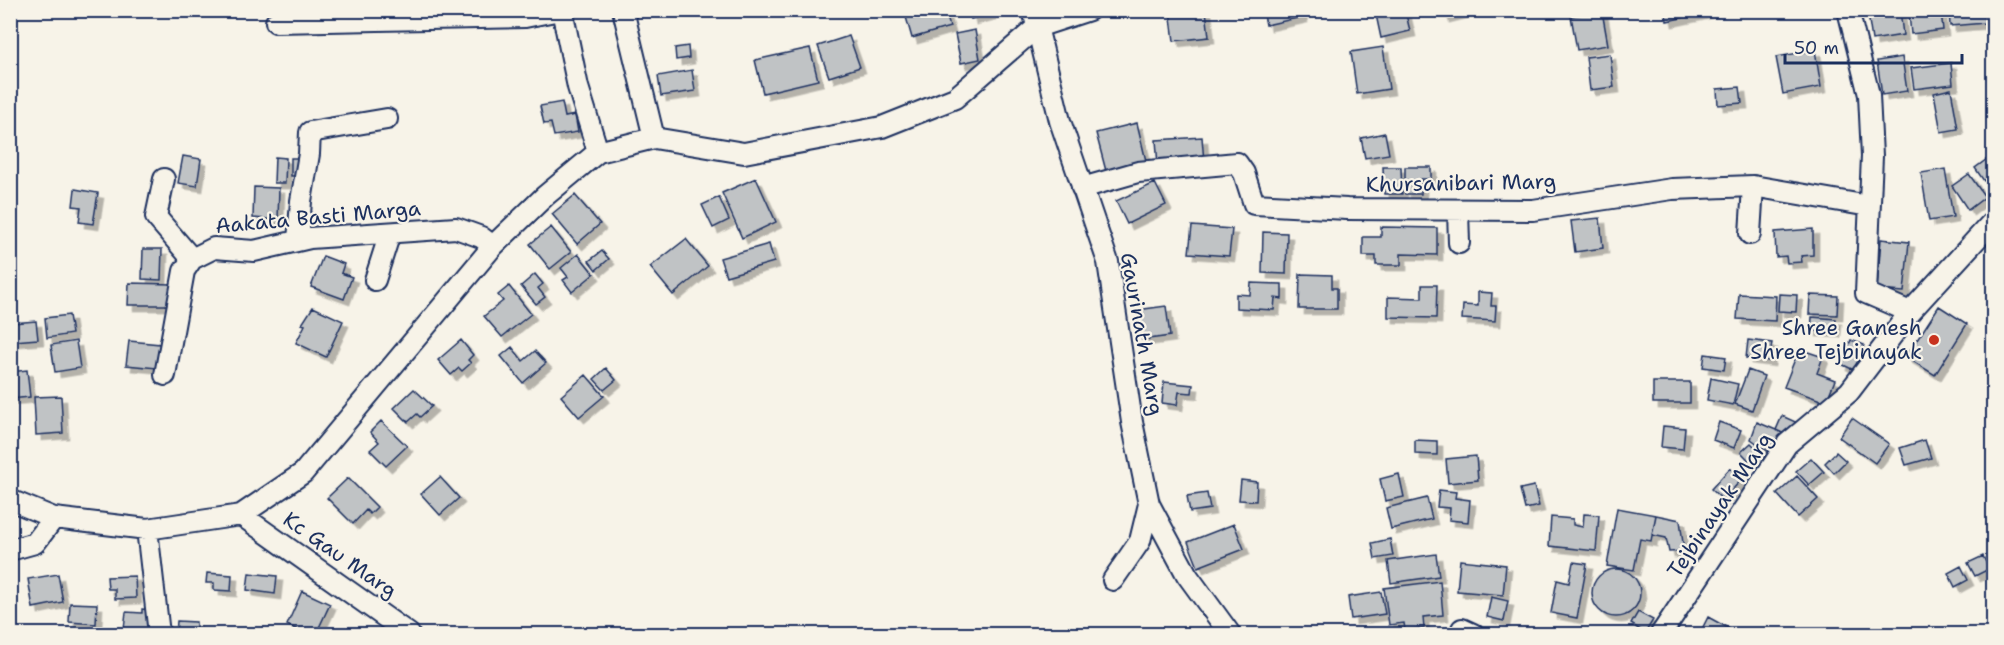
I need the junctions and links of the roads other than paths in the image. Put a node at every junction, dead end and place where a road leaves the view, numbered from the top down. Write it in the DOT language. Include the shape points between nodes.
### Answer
graph roads {
  1 [pos="561,10"];
  2 [pos="623,10"];
  3 [pos="1089,10"];
  4 [pos="1848,10"];
  5 [pos="1035,19"];
  6 [pos="276,22"];
  7 [pos="387,119"];
  8 [pos="654,138"];
  9 [pos="598,152"];
  10 [pos="164,179"];
  11 [pos="1753,186"];
  12 [pos="1082,188"];
  13 [pos="1869,206"];
  14 [pos="1458,210"];
  15 [pos="1994,220"];
  16 [pos="390,233"];
  17 [pos="1750,234"];
  18 [pos="298,241"];
  19 [pos="1459,243"];
  20 [pos="493,246"];
  21 [pos="192,259"];
  22 [pos="375,280"];
  23 [pos="1910,312"];
  24 [pos="165,375"];
  25 [pos="10,500"];
  26 [pos="1149,504"];
  27 [pos="241,515"];
  28 [pos="54,519"];
  29 [pos="147,529"];
  30 [pos="10,550"];
  31 [pos="1113,580"];
  32 [pos="159,634"];
  33 [pos="410,634"];
  34 [pos="1230,634"];
  35 [pos="1661,634"];
  1 -- 6 [label="street" via="492,18"];
  1 -- 9 [label="street"];
  2 -- 8 [label="street"];
  3 -- 5 [label="street"];
  4 -- 13 [label="street" via="1869,96"];
  5 -- 8 [label="street" via="955,98 882,127 744,153"];
  5 -- 12 [label="street, Gaurinath Marg" via="1060,121"];
  7 -- 18 [label="street" via="310,132"];
  8 -- 9 [label="street"];
  9 -- 20 [label="street"];
  10 -- 21 [label="street" via="156,217"];
  11 -- 13 [label="street, Khursanibari Marg"];
  11 -- 14 [label="street, Khursanibari Marg" via="1672,189 1533,210"];
  11 -- 17 [label="street"];
  12 -- 14 [label="street, Khursanibari Marg" via="1138,172 1237,163 1254,204"];
  12 -- 26 [label="street, Gaurinath Marg" via="1108,262 1132,422"];
  13 -- 23 [label="street" via="1866,293"];
  14 -- 19 [label="street"];
  15 -- 23 [label="street, Tejbinayak Marg"];
  16 -- 18 [label="street, Aakata Basti Marga"];
  16 -- 20 [label="street, Aakata Basti Marga" via="456,228 482,237"];
  16 -- 22 [label="street"];
  18 -- 21 [label="street, Aakata Basti Marga" via="254,251 214,248"];
  20 -- 27 [label="street" via="303,473"];
  21 -- 24 [label="street" via="184,271"];
  23 -- 35 [label="street, Tejbinayak Marg" via="1849,392 1787,444"];
  25 -- 28 [label="street"];
  26 -- 31 [label="street" via="1140,541"];
  26 -- 34 [label="street, Gaurinath Marg" via="1187,574"];
  27 -- 29 [label="street"];
  27 -- 33 [label="street, Kc Gau Marg"];
  28 -- 29 [label="street"];
  28 -- 30 [label="street" via="35,543"];
  29 -- 32 [label="street"];
}
